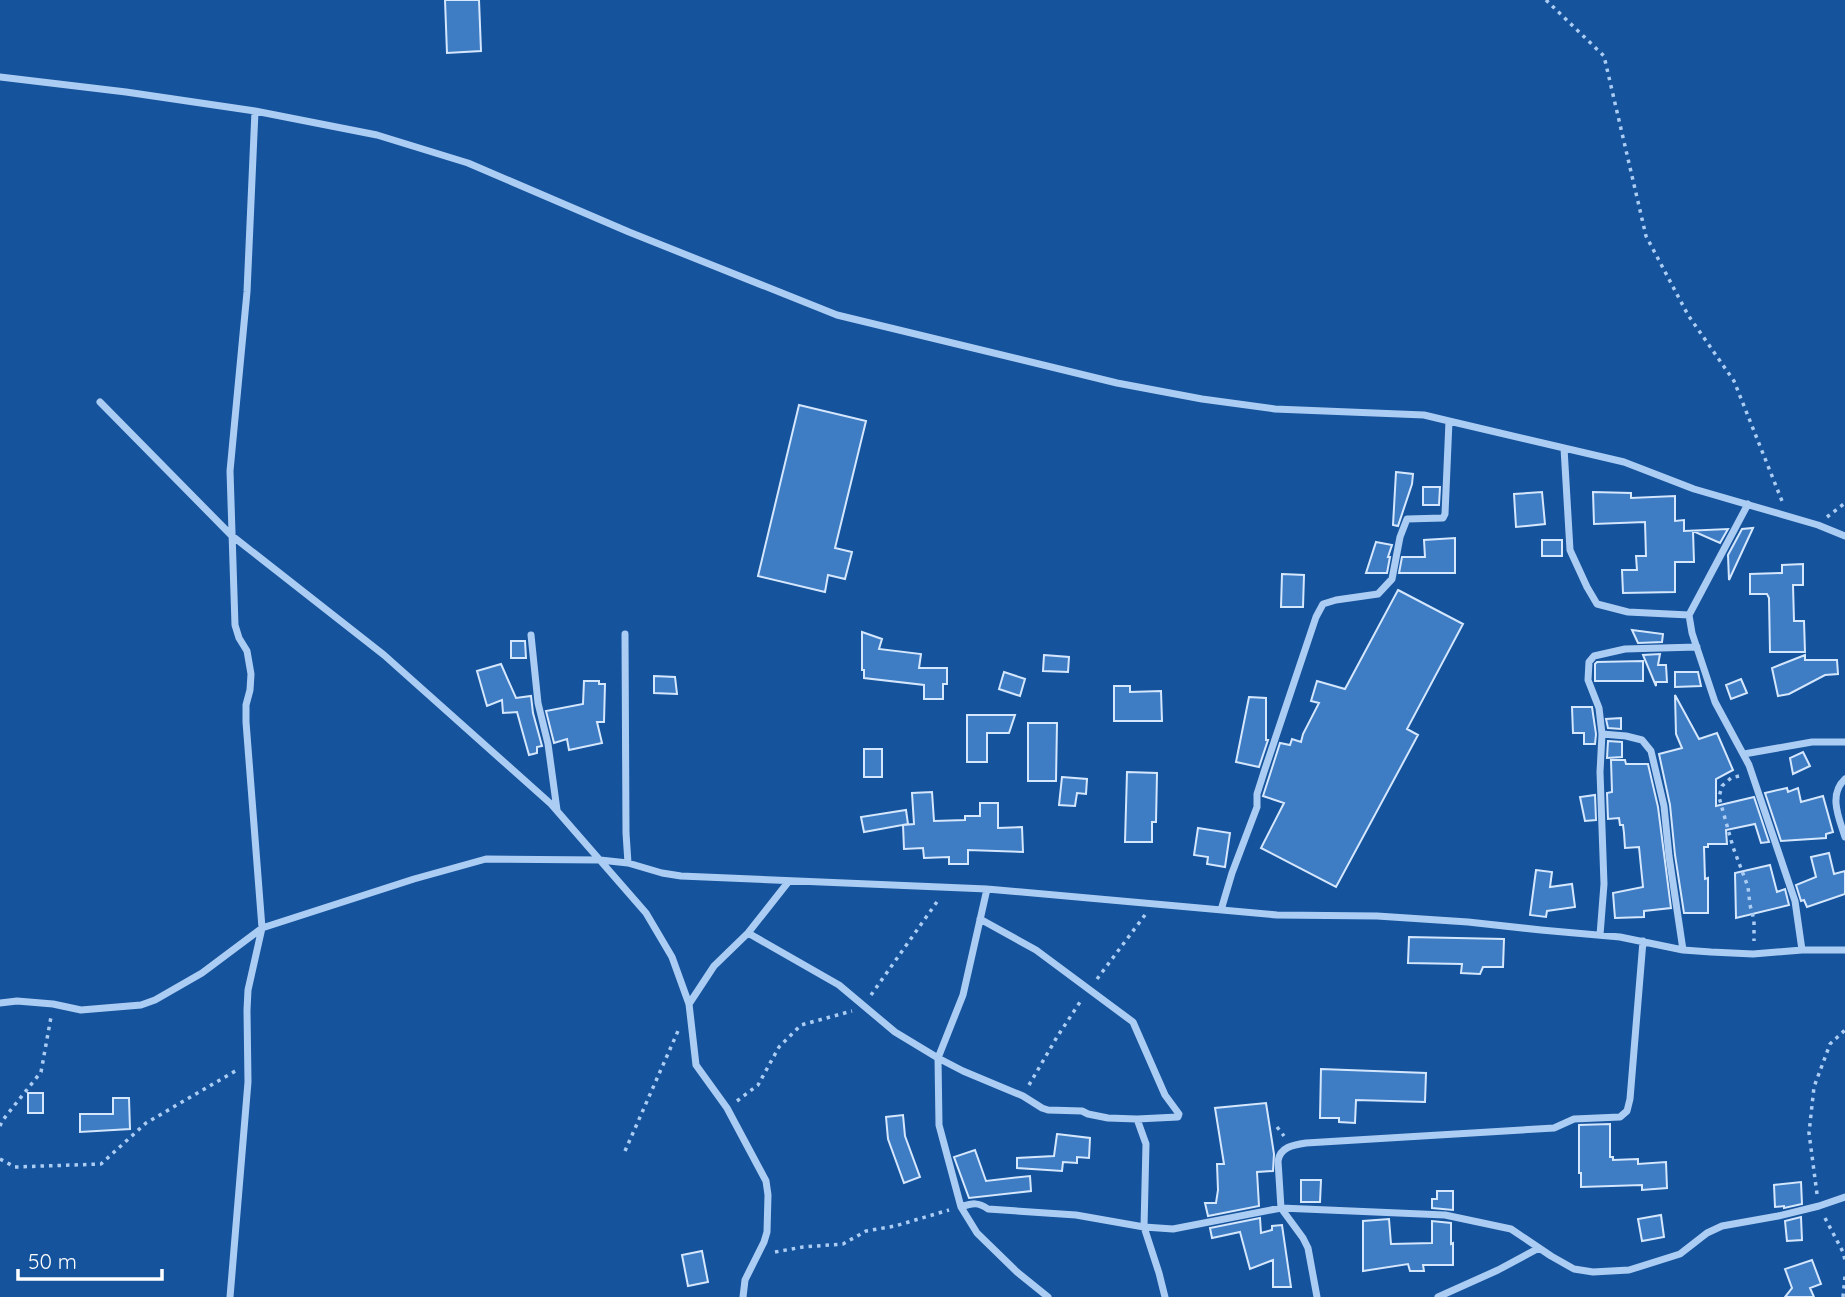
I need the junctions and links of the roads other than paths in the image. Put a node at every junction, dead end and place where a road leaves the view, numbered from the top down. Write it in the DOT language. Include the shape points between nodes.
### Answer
graph roads {
  1 [pos="0,77"];
  2 [pos="256,111"];
  3 [pos="100,402"];
  4 [pos="1449,421"];
  5 [pos="1564,448"];
  6 [pos="1748,504"];
  7 [pos="231,535"];
  8 [pos="1845,536"];
  9 [pos="1689,615"];
  10 [pos="625,634"];
  11 [pos="531,635"];
  12 [pos="1697,647"];
  13 [pos="1602,734"];
  14 [pos="1845,742"];
  15 [pos="1744,754"];
  16 [pos="1845,779"];
  17 [pos="557,810"];
  18 [pos="1845,837"];
  19 [pos="600,860"];
  20 [pos="628,863"];
  21 [pos="789,881"];
  22 [pos="988,888"];
  23 [pos="1221,910"];
  24 [pos="980,919"];
  25 [pos="262,928"];
  26 [pos="748,933"];
  27 [pos="1600,935"];
  28 [pos="1643,941"];
  29 [pos="1683,950"];
  30 [pos="1802,950"];
  31 [pos="1845,950"];
  32 [pos="0,1003"];
  33 [pos="690,1004"];
  34 [pos="938,1058"];
  35 [pos="1137,1119"];
  36 [pos="1845,1196"];
  37 [pos="961,1207"];
  38 [pos="1281,1208"];
  39 [pos="1144,1227"];
  40 [pos="1539,1248"];
  41 [pos="230,1297"];
  42 [pos="743,1297"];
  43 [pos="1048,1297"];
  44 [pos="1165,1297"];
  45 [pos="1317,1297"];
  46 [pos="1438,1297"];
  1 -- 2 [label="street"];
  2 -- 4 [label="street" via="377,135 468,163 836,315 1202,399 1275,409 1424,415"];
  2 -- 7 [label="street" via="247,292 230,471"];
  3 -- 7 [label="street"];
  4 -- 5 [label="street"];
  4 -- 23 [label="street" via="1443,518 1407,519 1392,579 1378,594 1323,604 1316,617"];
  5 -- 6 [label="street" via="1624,462"];
  5 -- 9 [label="street" via="1570,550 1597,604 1628,612"];
  6 -- 8 [label="street"];
  6 -- 9 [label="street"];
  7 -- 17 [label="street" via="384,655"];
  7 -- 25 [label="street" via="236,625 251,674 246,722"];
  9 -- 12 [label="street"];
  10 -- 20 [label="street"];
  11 -- 17 [label="street"];
  12 -- 13 [label="street" via="1625,649 1590,658 1588,680 1599,708"];
  12 -- 15 [label="street" via="1715,702"];
  13 -- 27 [label="street"];
  13 -- 29 [label="street" via="1642,740 1651,751 1664,806"];
  14 -- 15 [label="street" via="1812,742"];
  15 -- 30 [label="street" via="1795,901"];
  16 -- 18 [label="street" via="1834,805"];
  17 -- 19 [label="street"];
  19 -- 20 [label="street"];
  19 -- 25 [label="street" via="486,859"];
  19 -- 33 [label="street" via="646,913 672,957"];
  20 -- 21 [label="street" via="681,876"];
  21 -- 22 [label="street"];
  21 -- 26 [label="street"];
  22 -- 23 [label="street"];
  22 -- 24 [label="street"];
  23 -- 27 [label="street" via="1468,922"];
  24 -- 34 [label="street" via="963,995"];
  24 -- 35 [label="street" via="1036,950 1133,1022 1165,1095 1180,1115"];
  25 -- 32 [label="street" via="202,973 148,1002 81,1010 53,1004"];
  25 -- 41 [label="street" via="248,990 247,1094"];
  26 -- 33 [label="street" via="714,966"];
  26 -- 34 [label="street" via="839,985 895,1031"];
  27 -- 28 [label="street"];
  28 -- 29 [label="street"];
  28 -- 38 [label="street" via="1630,1099 1620,1117 1574,1119 1554,1128 1292,1146 1279,1154"];
  29 -- 30 [label="street" via="1754,954"];
  30 -- 31 [label="street"];
  33 -- 42 [label="street" via="696,1065 727,1108 766,1181 767,1232 745,1280"];
  34 -- 35 [label="street" via="1048,1110"];
  34 -- 37 [label="street" via="939,1125"];
  35 -- 39 [label="street" via="1146,1144"];
  36 -- 40 [label="street" via="1779,1216 1722,1226 1680,1254 1623,1271 1582,1271"];
  37 -- 39 [label="street" via="975,1202 988,1209 1076,1215"];
  37 -- 43 [label="street" via="977,1233"];
  38 -- 39 [label="street" via="1181,1227"];
  38 -- 40 [label="street" via="1445,1215 1511,1228"];
  38 -- 45 [label="street" via="1308,1248"];
  39 -- 44 [label="street"];
  40 -- 46 [label="street"];
}
